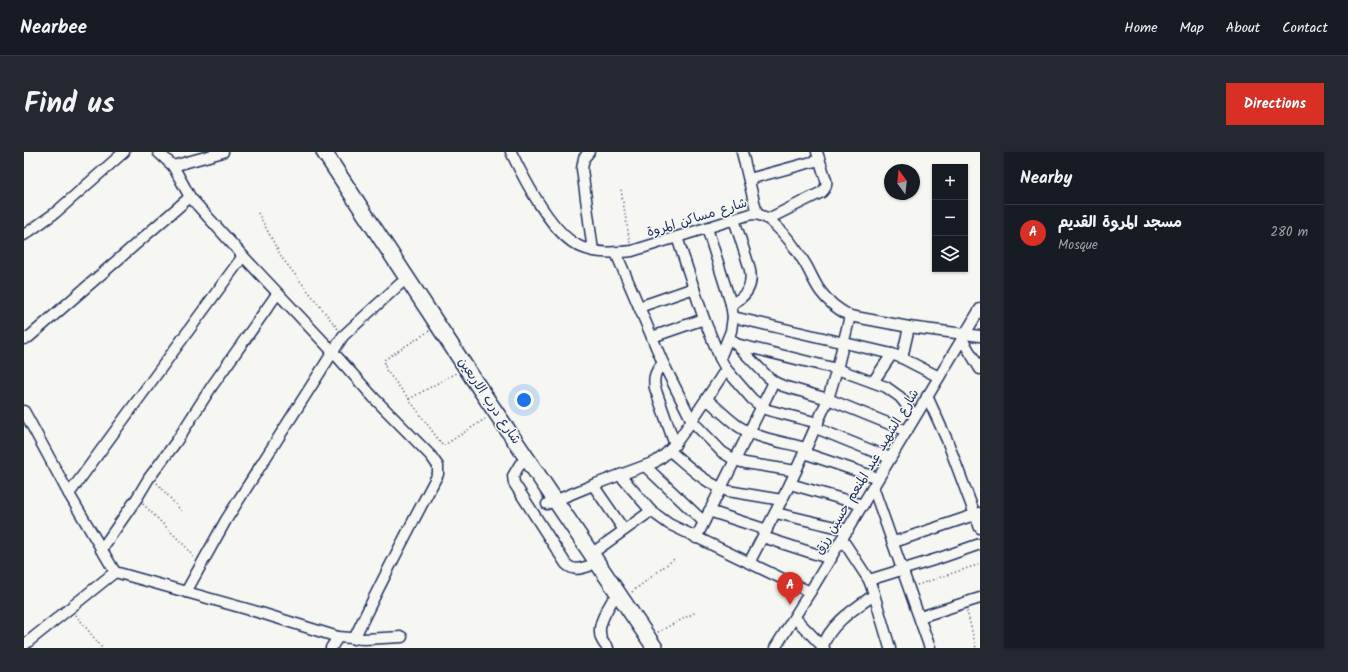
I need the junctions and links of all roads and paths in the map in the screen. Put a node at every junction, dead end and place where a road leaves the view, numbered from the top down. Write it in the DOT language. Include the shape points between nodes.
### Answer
graph roads {
  1 [pos="124,152"];
  2 [pos="158,152"];
  3 [pos="223,152"];
  4 [pos="312,152"];
  5 [pos="324,152"];
  6 [pos="511,152"];
  7 [pos="589,152"];
  8 [pos="742,152"];
  9 [pos="818,156"];
  10 [pos="173,166"];
  11 [pos="749,179"];
  12 [pos="621,190"];
  13 [pos="190,196"];
  14 [pos="258,213"];
  15 [pos="758,214"];
  16 [pos="734,219"];
  17 [pos="768,219"];
  18 [pos="707,228"];
  19 [pos="24,235"];
  20 [pos="677,237"];
  21 [pos="593,251"];
  22 [pos="632,251"];
  23 [pos="616,253"];
  24 [pos="242,256"];
  25 [pos="400,284"];
  26 [pos="694,288"];
  27 [pos="277,294"];
  28 [pos="731,304"];
  29 [pos="639,307"];
  30 [pos="980,309"];
  31 [pos="850,316"];
  32 [pos="734,317"];
  33 [pos="704,319"];
  34 [pos="909,326"];
  35 [pos="431,330"];
  36 [pos="343,336"];
  37 [pos="980,336"];
  38 [pos="652,337"];
  39 [pos="963,337"];
  40 [pos="24,339"];
  41 [pos="732,340"];
  42 [pos="843,343"];
  43 [pos="333,352"];
  44 [pos="892,354"];
  45 [pos="720,358"];
  46 [pos="902,358"];
  47 [pos="664,364"];
  48 [pos="726,369"];
  49 [pos="837,369"];
  50 [pos="980,369"];
  51 [pos="458,372"];
  52 [pos="939,377"];
  53 [pos="774,382"];
  54 [pos="872,382"];
  55 [pos="477,392"];
  56 [pos="927,396"];
  57 [pos="409,399"];
  58 [pos="707,399"];
  59 [pos="828,399"];
  60 [pos="762,407"];
  61 [pos="24,411"];
  62 [pos="916,416"];
  63 [pos="489,417"];
  64 [pos="692,421"];
  65 [pos="817,426"];
  66 [pos="907,431"];
  67 [pos="749,432"];
  68 [pos="672,448"];
  69 [pos="805,450"];
  70 [pos="890,458"];
  71 [pos="735,460"];
  72 [pos="520,464"];
  73 [pos="645,466"];
  74 [pos="796,471"];
  75 [pos="620,475"];
  76 [pos="149,478"];
  77 [pos="876,483"];
  78 [pos="790,484"];
  79 [pos="593,485"];
  80 [pos="720,489"];
  81 [pos="69,494"];
  82 [pos="137,498"];
  83 [pos="782,500"];
  84 [pos="551,502"];
  85 [pos="862,505"];
  86 [pos="651,511"];
  87 [pos="709,511"];
  88 [pos="182,513"];
  89 [pos="776,513"];
  90 [pos="978,514"];
  91 [pos="704,522"];
  92 [pos="980,528"];
  93 [pos="624,530"];
  94 [pos="848,530"];
  95 [pos="765,534"];
  96 [pos="696,538"];
  97 [pos="842,539"];
  98 [pos="894,542"];
  99 [pos="980,544"];
  100 [pos="101,550"];
  101 [pos="674,559"];
  102 [pos="831,559"];
  103 [pos="590,560"];
  104 [pos="749,563"];
  105 [pos="980,564"];
  106 [pos="200,565"];
  107 [pos="903,570"];
  108 [pos="115,572"];
  109 [pos="869,580"];
  110 [pos="910,588"];
  111 [pos="186,592"];
  112 [pos="810,592"];
  113 [pos="874,595"];
  114 [pos="980,598"];
  115 [pos="617,601"];
  116 [pos="965,603"];
  117 [pos="70,607"];
  118 [pos="696,612"];
  119 [pos="920,617"];
  120 [pos="795,618"];
  121 [pos="338,637"];
  122 [pos="402,637"];
  123 [pos="354,639"];
  124 [pos="648,644"];
  125 [pos="24,645"];
  126 [pos="823,647"];
  127 [pos="102,648"];
  128 [pos="331,648"];
  129 [pos="608,648"];
  130 [pos="775,648"];
  131 [pos="890,648"];
  132 [pos="930,648"];
  133 [pos="976,648"];
  1 -- 19 [label="street" via="55,213"];
  2 -- 10 [label="street"];
  3 -- 10 [label="street"];
  4 -- 25 [label="highway, شارع درب الاربعين"];
  5 -- 55 [label="highway, شارع درب الاربعين"];
  6 -- 21 [label="street, شارع مساكن المروة" via="526,182 557,227 580,247"];
  7 -- 21 [label="street" via="584,158 582,169"];
  8 -- 11 [label="street"];
  9 -- 11 [label="street"];
  9 -- 17 [label="street" via="826,180 825,189"];
  10 -- 13 [label="street"];
  11 -- 15 [label="street"];
  12 -- 22 [label="path"];
  13 -- 24 [label="street"];
  13 -- 40 [label="street"];
  14 -- 36 [label="path" via="282,258"];
  15 -- 16 [label="street, شارع مساكن المروة"];
  15 -- 17 [label="street, شارع مساكن المروة"];
  16 -- 18 [label="street, شارع مساكن المروة"];
  16 -- 28 [label="street" via="751,273 751,281 744,295"];
  17 -- 31 [label="street, شارع مساكن المروة" via="796,248 824,296"];
  18 -- 20 [label="street, شارع مساكن المروة"];
  18 -- 28 [label="street"];
  20 -- 22 [label="street, شارع مساكن المروة"];
  20 -- 26 [label="street"];
  21 -- 23 [label="street, شارع مساكن المروة"];
  22 -- 23 [label="street, شارع مساكن المروة"];
  23 -- 29 [label="street"];
  24 -- 27 [label="street"];
  24 -- 81 [label="street"];
  25 -- 35 [label="highway, شارع درب الاربعين"];
  25 -- 36 [label="street"];
  26 -- 29 [label="street"];
  26 -- 33 [label="street"];
  27 -- 43 [label="street"];
  27 -- 76 [label="street"];
  28 -- 32 [label="street"];
  29 -- 38 [label="street"];
  30 -- 39 [label="street, شارع الشهيد عبد المنعم حسين رزق"];
  31 -- 34 [label="street, شارع مساكن المروة"];
  31 -- 42 [label="street"];
  32 -- 41 [label="street"];
  32 -- 42 [label="street"];
  33 -- 38 [label="street"];
  33 -- 45 [label="street"];
  34 -- 39 [label="street, شارع مساكن المروة"];
  34 -- 46 [label="street"];
  35 -- 51 [label="highway, شارع درب الاربعين"];
  35 -- 57 [label="path" via="384,360 386,370"];
  36 -- 43 [label="street"];
  37 -- 39 [label="street, شارع مساكن المروة"];
  38 -- 47 [label="street"];
  39 -- 50 [label="street"];
  39 -- 52 [label="street, شارع الشهيد عبد المنعم حسين رزق"];
  41 -- 45 [label="street"];
  41 -- 49 [label="street"];
  41 -- 53 [label="street"];
  42 -- 44 [label="street"];
  42 -- 49 [label="street"];
  43 -- 106 [label="street"];
  43 -- 123 [label="street" via="431,456 439,471"];
  44 -- 46 [label="street"];
  44 -- 54 [label="street"];
  45 -- 48 [label="street"];
  46 -- 52 [label="street"];
  47 -- 64 [label="street"];
  47 -- 68 [label="street" via="656,371 653,380"];
  48 -- 58 [label="street"];
  48 -- 60 [label="street"];
  49 -- 54 [label="street"];
  49 -- 59 [label="street"];
  51 -- 55 [label="highway, شارع درب الاربعين"];
  51 -- 57 [label="path"];
  52 -- 56 [label="street, شارع الشهيد عبد المنعم حسين رزق"];
  53 -- 59 [label="street"];
  53 -- 60 [label="street"];
  54 -- 62 [label="street" via="891,390"];
  55 -- 63 [label="highway, شارع درب الاربعين"];
  55 -- 84 [label="highway, شارع درب الاربعين"];
  56 -- 62 [label="street, شارع الشهيد عبد المنعم حسين رزق"];
  56 -- 90 [label="street"];
  57 -- 63 [label="path" via="443,446"];
  58 -- 64 [label="street"];
  58 -- 67 [label="street" via="736,425"];
  59 -- 65 [label="street"];
  59 -- 66 [label="street"];
  60 -- 65 [label="street"];
  60 -- 67 [label="street"];
  61 -- 81 [label="street"];
  62 -- 66 [label="street, شارع الشهيد عبد المنعم حسين رزق"];
  63 -- 72 [label="highway, شارع درب الاربعين"];
  64 -- 68 [label="street"];
  64 -- 71 [label="street" via="722,452"];
  65 -- 69 [label="street"];
  65 -- 70 [label="street"];
  66 -- 70 [label="street, شارع الشهيد عبد المنعم حسين رزق"];
  67 -- 69 [label="street"];
  67 -- 71 [label="street"];
  68 -- 73 [label="street" via="655,462"];
  68 -- 80 [label="street" via="707,481"];
  69 -- 74 [label="street"];
  69 -- 77 [label="street"];
  70 -- 77 [label="street, شارع الشهيد عبد المنعم حسين رزق"];
  71 -- 74 [label="street"];
  71 -- 80 [label="street"];
  72 -- 84 [label="highway, شارع درب الاربعين"];
  72 -- 103 [label="street" via="513,476 514,483 566,564 573,569 581,569"];
  73 -- 75 [label="street"];
  73 -- 91 [label="street"];
  74 -- 78 [label="street"];
  75 -- 79 [label="street"];
  75 -- 86 [label="street"];
  76 -- 82 [label="street"];
  76 -- 88 [label="path" via="159,484"];
  77 -- 85 [label="street, شارع الشهيد عبد المنعم حسين رزق"];
  77 -- 98 [label="street"];
  78 -- 83 [label="street"];
  78 -- 85 [label="street"];
  79 -- 84 [label="street"];
  79 -- 93 [label="street"];
  80 -- 83 [label="street"];
  80 -- 87 [label="street"];
  81 -- 100 [label="street"];
  82 -- 100 [label="street"];
  82 -- 106 [label="path" via="186,547"];
  83 -- 89 [label="street"];
  84 -- 103 [label="highway, شارع درب الاربعين"];
  85 -- 94 [label="street, شارع الشهيد عبد المنعم حسين رزق"];
  86 -- 93 [label="street"];
  86 -- 96 [label="street"];
  87 -- 91 [label="street"];
  87 -- 95 [label="street"];
  89 -- 94 [label="street"];
  89 -- 95 [label="street"];
  90 -- 92 [label="street"];
  90 -- 98 [label="street"];
  91 -- 96 [label="street"];
  93 -- 103 [label="street"];
  94 -- 97 [label="street, شارع الشهيد عبد المنعم حسين رزق"];
  95 -- 102 [label="street"];
  95 -- 104 [label="street"];
  96 -- 104 [label="street"];
  97 -- 102 [label="street, شارع الشهيد عبد المنعم حسين رزق"];
  97 -- 109 [label="street"];
  98 -- 107 [label="street"];
  99 -- 107 [label="street"];
  100 -- 108 [label="street"];
  101 -- 115 [label="path"];
  102 -- 112 [label="street, شارع الشهيد عبد المنعم حسين رزق"];
  103 -- 115 [label="highway, شارع درب الاربعين"];
  104 -- 112 [label="street"];
  105 -- 110 [label="path"];
  106 -- 111 [label="street"];
  107 -- 109 [label="street"];
  107 -- 110 [label="street"];
  108 -- 111 [label="street"];
  108 -- 117 [label="street"];
  109 -- 113 [label="street"];
  110 -- 119 [label="street"];
  111 -- 121 [label="street"];
  112 -- 120 [label="street, شارع الشهيد عبد المنعم حسين رزق"];
  113 -- 126 [label="street" via="844,617 830,632"];
  113 -- 131 [label="street"];
  114 -- 116 [label="street"];
  115 -- 124 [label="highway, شارع درب الاربعين"];
  115 -- 129 [label="street" via="603,617 600,631 602,641"];
  116 -- 119 [label="street"];
  116 -- 133 [label="path"];
  117 -- 125 [label="street"];
  117 -- 127 [label="path"];
  118 -- 124 [label="path"];
  119 -- 132 [label="street"];
  120 -- 126 [label="street"];
  120 -- 130 [label="street, شارع الشهيد عبد المنعم حسين رزق"];
  121 -- 123 [label="street"];
  121 -- 128 [label="street"];
  122 -- 123 [label="street"];
}
